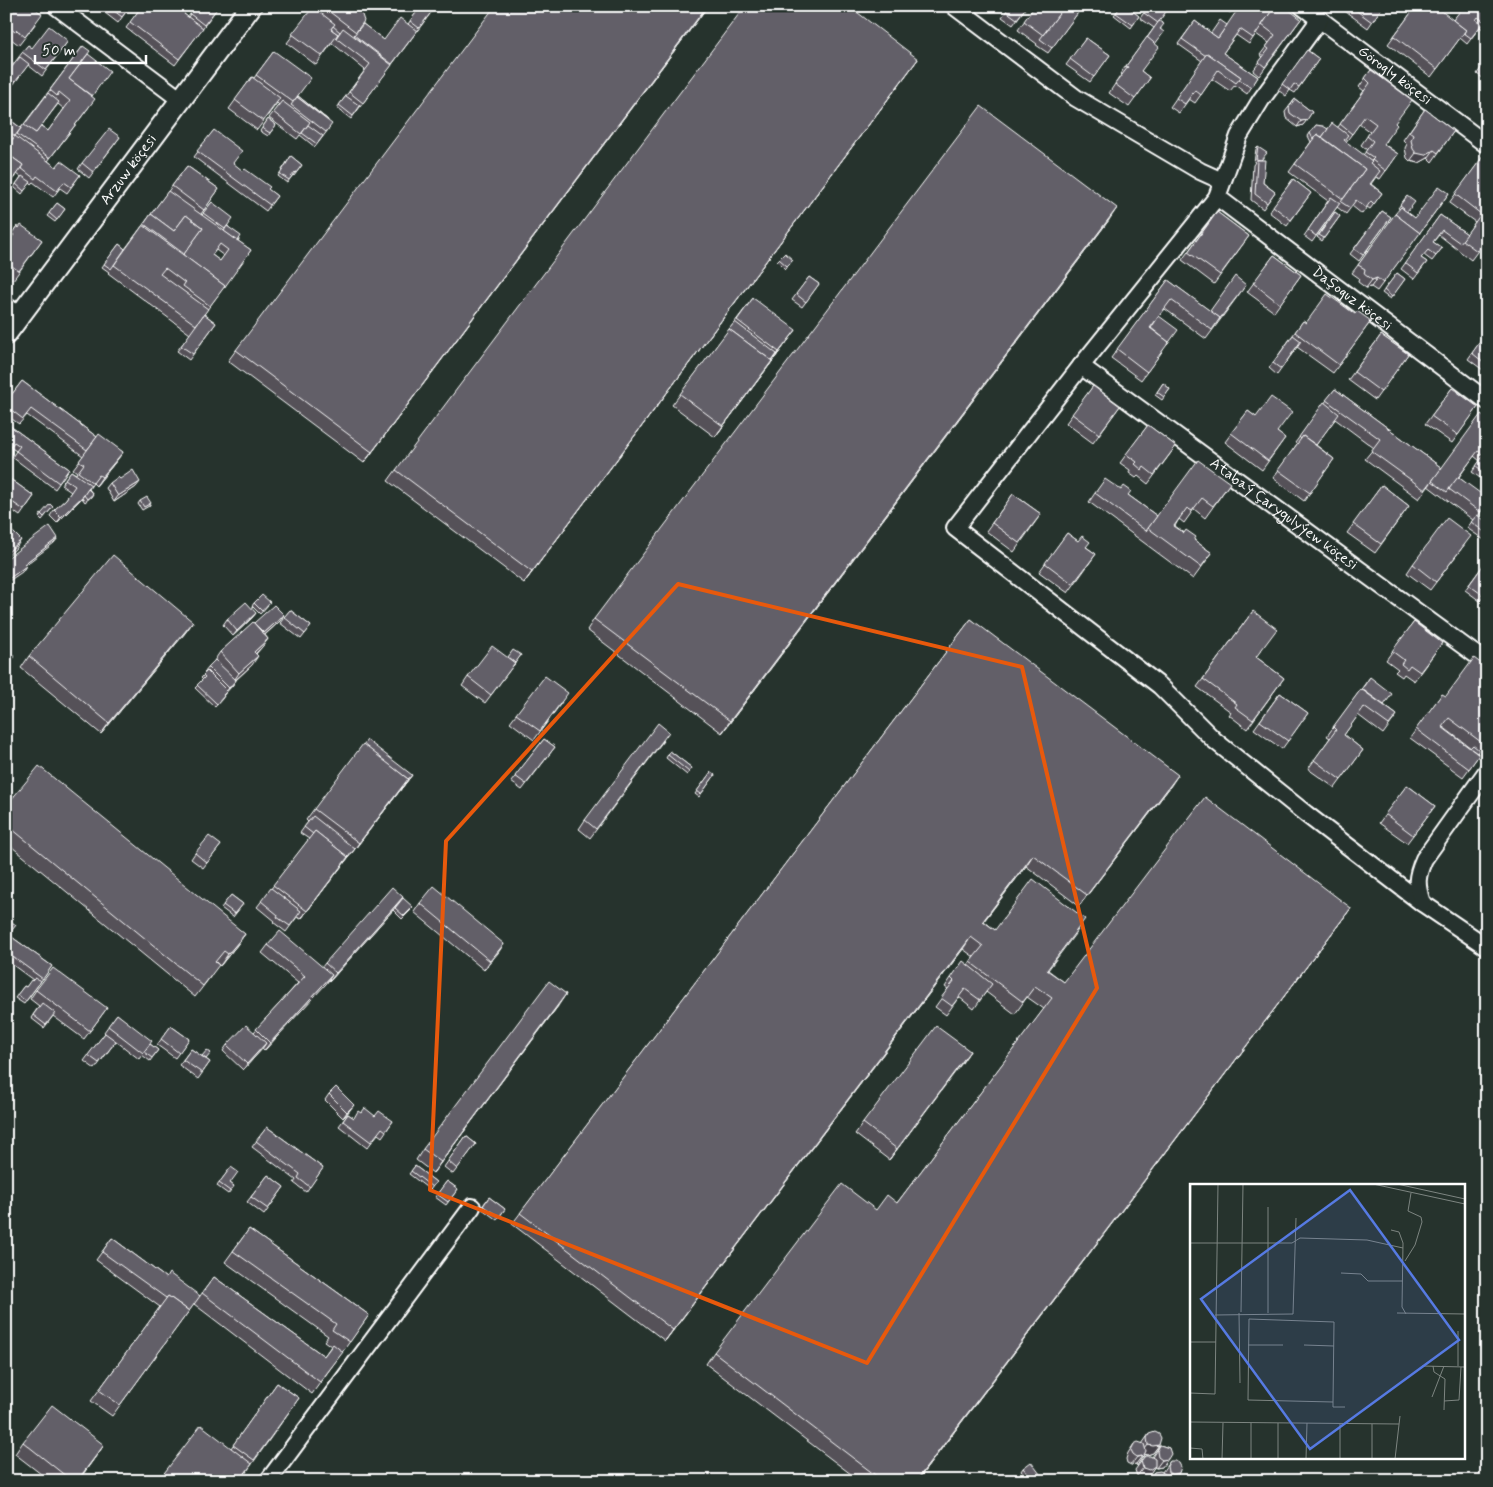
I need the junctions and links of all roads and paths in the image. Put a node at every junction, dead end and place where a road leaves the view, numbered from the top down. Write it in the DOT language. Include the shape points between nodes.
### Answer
graph roads {
  1 [pos="56,6"];
  2 [pos="251,6"];
  3 [pos="954,6"];
  4 [pos="1302,6"];
  5 [pos="1320,19"];
  6 [pos="181,100"];
  7 [pos="1487,145"];
  8 [pos="1222,181"];
  9 [pos="1217,197"];
  10 [pos="13,311"];
  11 [pos="6,334"];
  12 [pos="1081,366"];
  13 [pos="1487,401"];
  14 [pos="1487,663"];
  15 [pos="1487,771"];
  16 [pos="1422,903"];
  17 [pos="1487,947"];
  18 [pos="472,1207"];
  19 [pos="268,1481"];
  1 -- 6 [label="street"];
  2 -- 6 [label="street, Arzuw köçesi"];
  3 -- 8 [label="street" via="1076,98"];
  4 -- 5 [label="street, Görogly köçesi"];
  5 -- 7 [label="street, Görogly köçesi"];
  5 -- 8 [label="street" via="1252,114 1239,136"];
  6 -- 10 [label="street, Arzuw köçesi"];
  8 -- 9 [label="street"];
  9 -- 12 [label="street"];
  9 -- 13 [label="street, Daşoguz köçesi"];
  10 -- 11 [label="street, Arzuw köçesi"];
  12 -- 14 [label="street, Atabaý Çarygulyýew köçesi"];
  12 -- 16 [label="street" via="955,528 1160,686 1214,740"];
  15 -- 16 [label="street" via="1424,859 1418,873 1417,888"];
  16 -- 17 [label="street"];
  18 -- 19 [label="street"];
}
